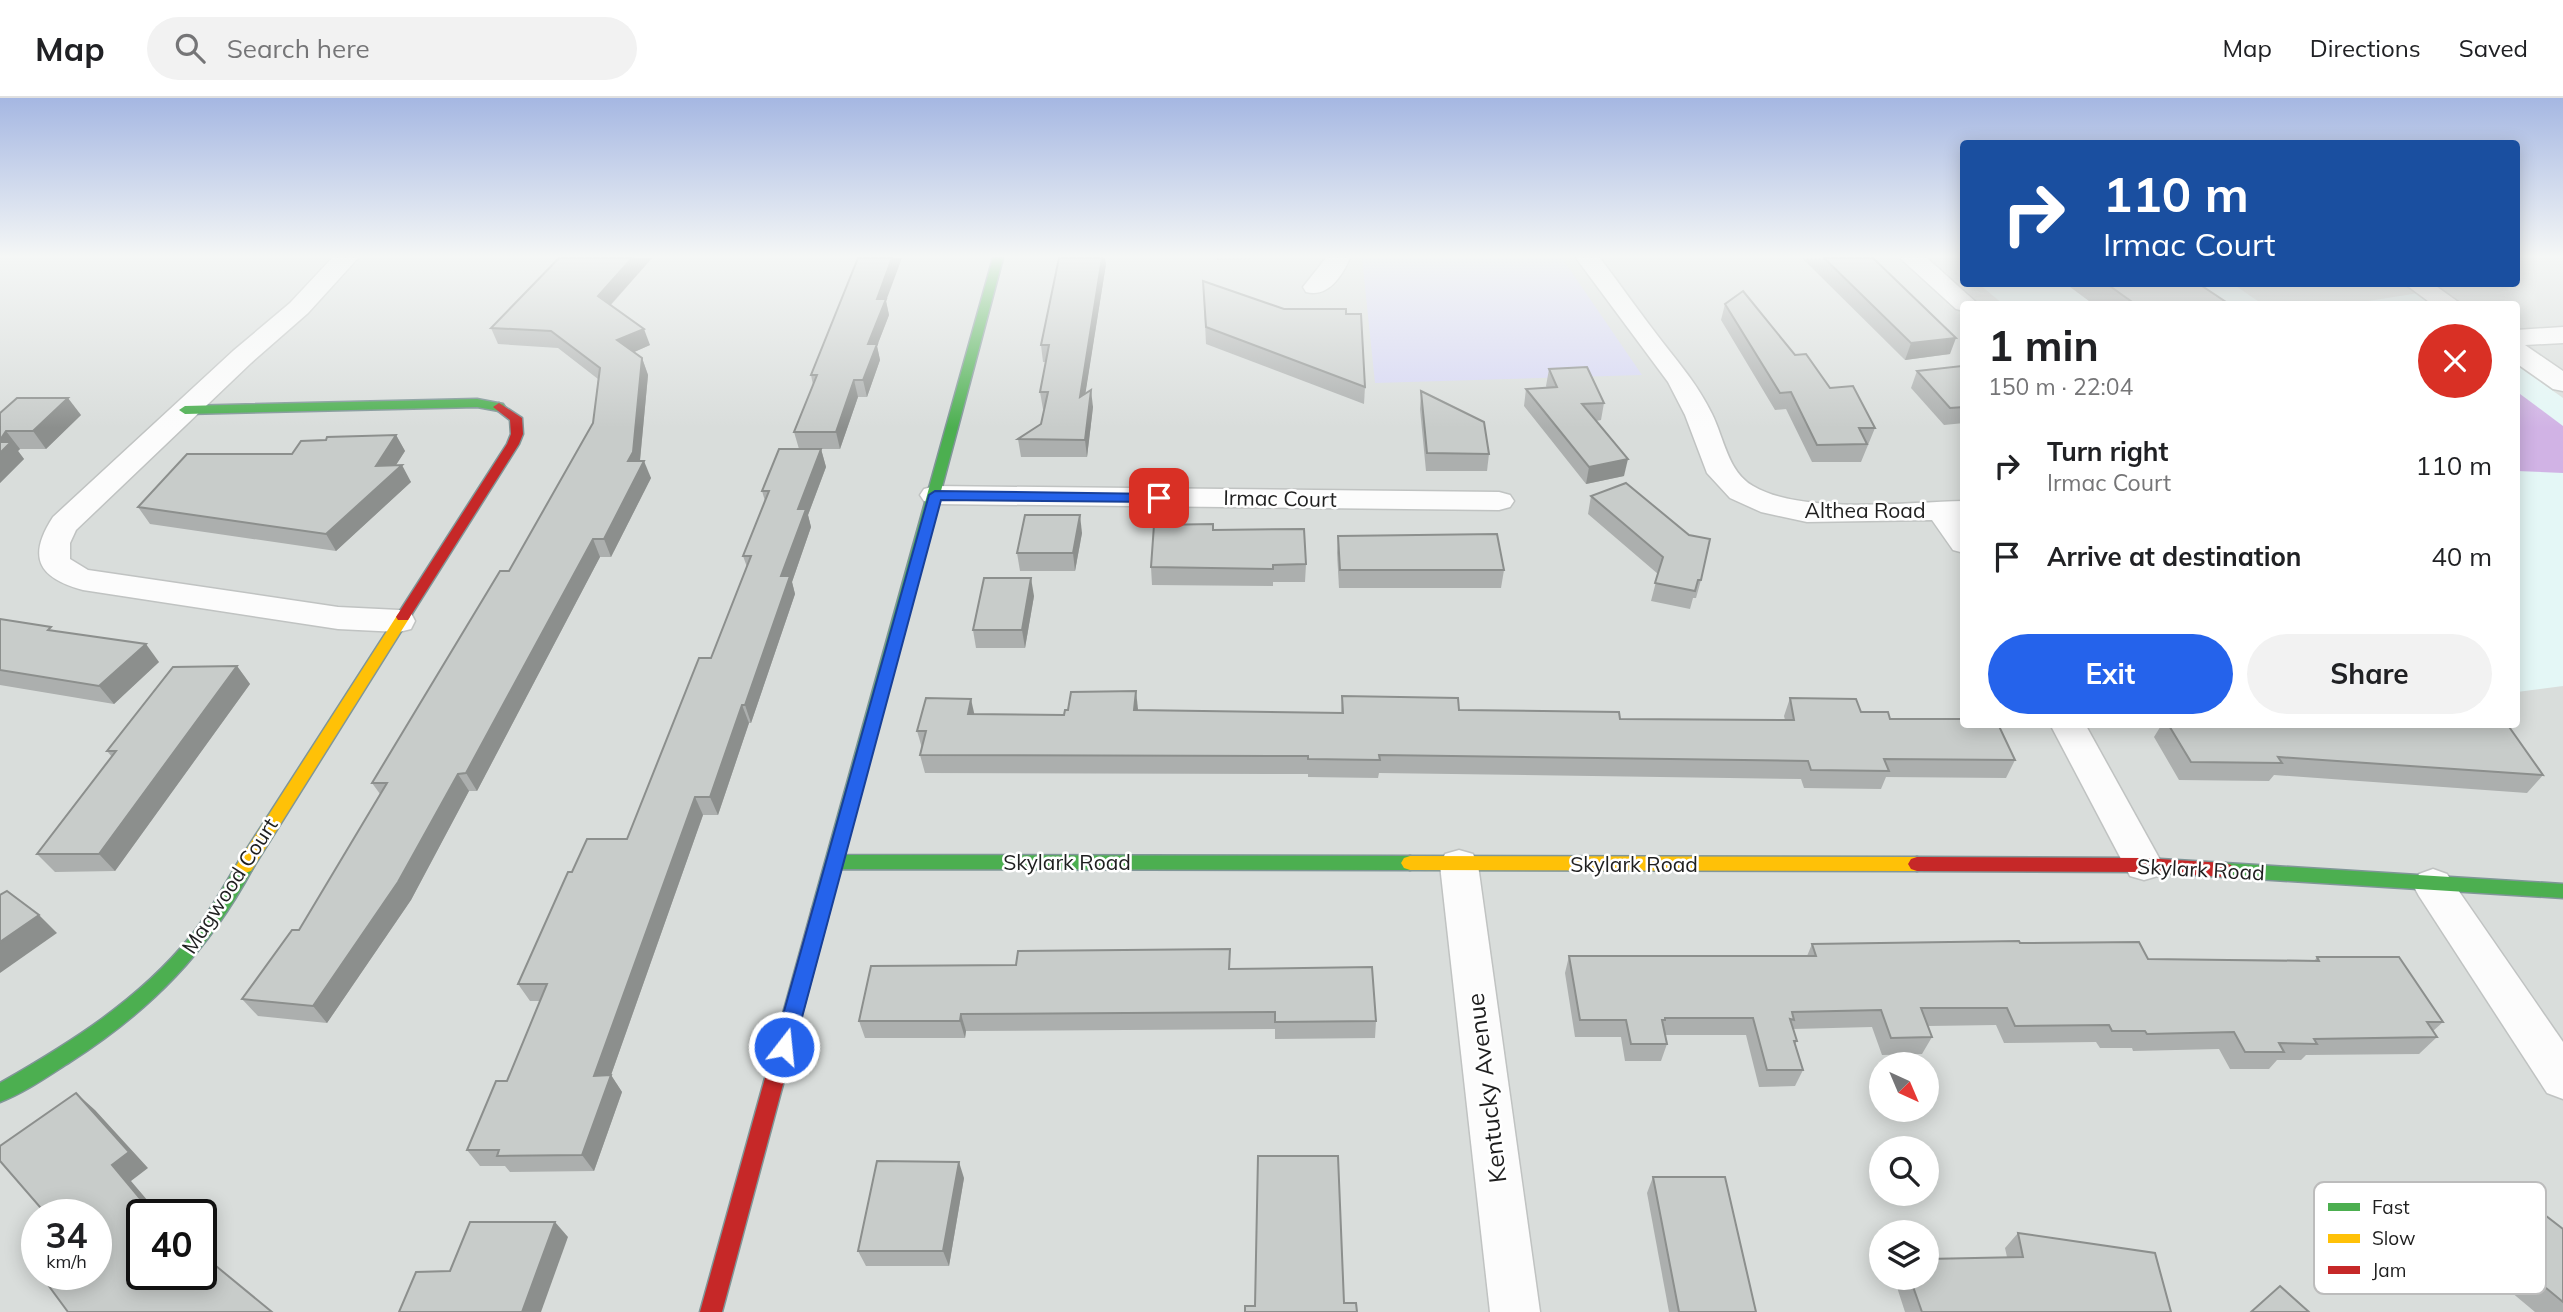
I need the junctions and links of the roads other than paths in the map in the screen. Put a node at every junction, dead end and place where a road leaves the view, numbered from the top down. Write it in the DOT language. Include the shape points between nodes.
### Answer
graph roads {
  1 [pos="292,315"];
  2 [pos="983,315"];
  3 [pos="1631,315"];
  4 [pos="2563,335"];
  5 [pos="2520,338"];
  6 [pos="2520,354"];
  7 [pos="2563,383"];
  8 [pos="185,410"];
  9 [pos="935,495"];
  10 [pos="1499,501"];
  11 [pos="1952,510"];
  12 [pos="1960,532"];
  13 [pos="399,621"];
  14 [pos="2069,728"];
  15 [pos="836,862"];
  16 [pos="1459,864"];
  17 [pos="2144,865"];
  18 [pos="2433,885"];
  19 [pos="2563,891"];
  20 [pos="2563,1079"];
  21 [pos="0,1093"];
  22 [pos="710,1312"];
  23 [pos="1515,1312"];
  1 -- 8 [label="street"];
  2 -- 9 [label="street"];
  3 -- 11 [label="street, Althea Road" via="1680,379 1722,473 1741,492 1772,506 1807,513"];
  4 -- 5 [label="street"];
  6 -- 7 [label="street"];
  8 -- 13 [label="street" via="64,524 52,551 60,569 83,580 338,618"];
  8 -- 13 [label="street, Magwood Court" via="477,402 512,414 519,427 516,438"];
  9 -- 10 [label="street, Irmac Court"];
  9 -- 15 [label="street"];
  11 -- 12 [label="street, Althea Road"];
  13 -- 21 [label="street, Magwood Court" via="197,942 166,978 104,1031"];
  14 -- 17 [label="street"];
  15 -- 16 [label="street, Skylark Road"];
  15 -- 22 [label="street"];
  16 -- 17 [label="street, Skylark Road"];
  16 -- 23 [label="street, Kentucky Avenue"];
  17 -- 18 [label="street, Skylark Road"];
  18 -- 19 [label="street, Skylark Road"];
  18 -- 20 [label="street"];
}
